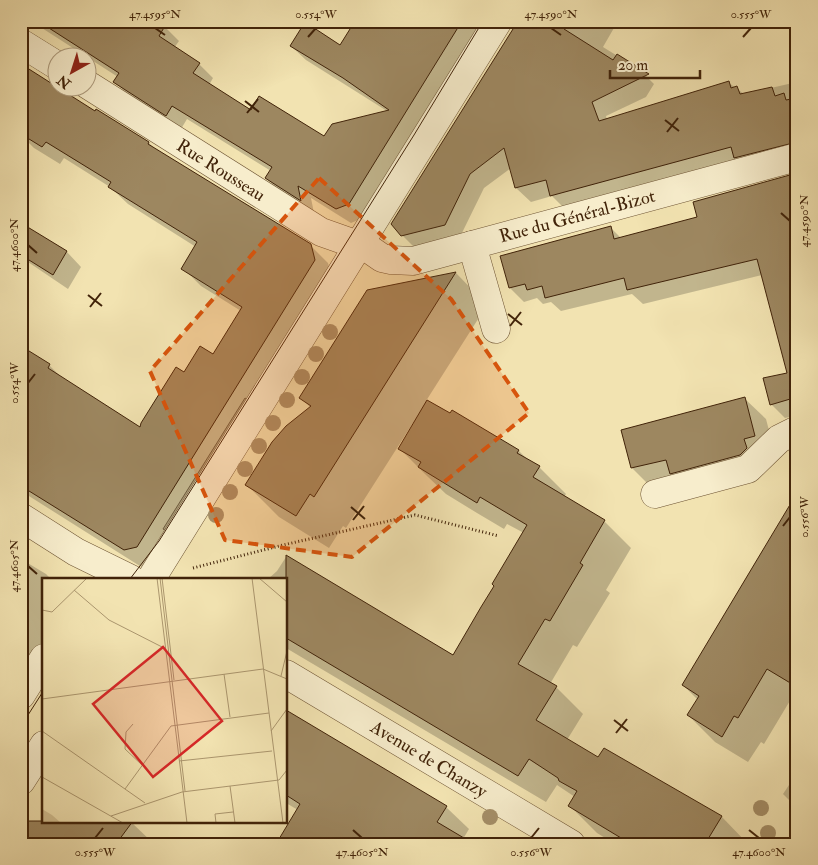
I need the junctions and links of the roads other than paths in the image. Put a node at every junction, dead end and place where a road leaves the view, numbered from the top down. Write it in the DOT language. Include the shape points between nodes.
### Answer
graph roads {
  1 [pos="498,21"];
  2 [pos="21,43"];
  3 [pos="48,60"];
  4 [pos="98,91"];
  5 [pos="797,157"];
  6 [pos="360,245"];
  7 [pos="472,245"];
  8 [pos="496,329"];
  9 [pos="797,430"];
  10 [pos="655,494"];
  11 [pos="21,517"];
  12 [pos="101,573"];
  13 [pos="126,578"];
  14 [pos="152,578"];
  15 [pos="42,661"];
  16 [pos="288,675"];
  17 [pos="21,695"];
  18 [pos="42,748"];
  19 [pos="21,781"];
  20 [pos="572,844"];
  1 -- 6 [label="street"];
  2 -- 3 [label="street"];
  4 -- 6 [label="street, Rue Rousseau" via="321,232"];
  5 -- 7 [label="street, Rue du Général-Bizot"];
  6 -- 7 [label="street, Rue du Général-Bizot" via="382,258 413,261"];
  6 -- 14 [label="street"];
  7 -- 8 [label="street"];
  9 -- 10 [label="street" via="779,439 748,469"];
  11 -- 12 [label="street" via="76,552"];
  12 -- 13 [label="street"];
  15 -- 17 [label="street"];
  16 -- 20 [label="street, Avenue de Chanzy"];
  18 -- 19 [label="street"];
}
